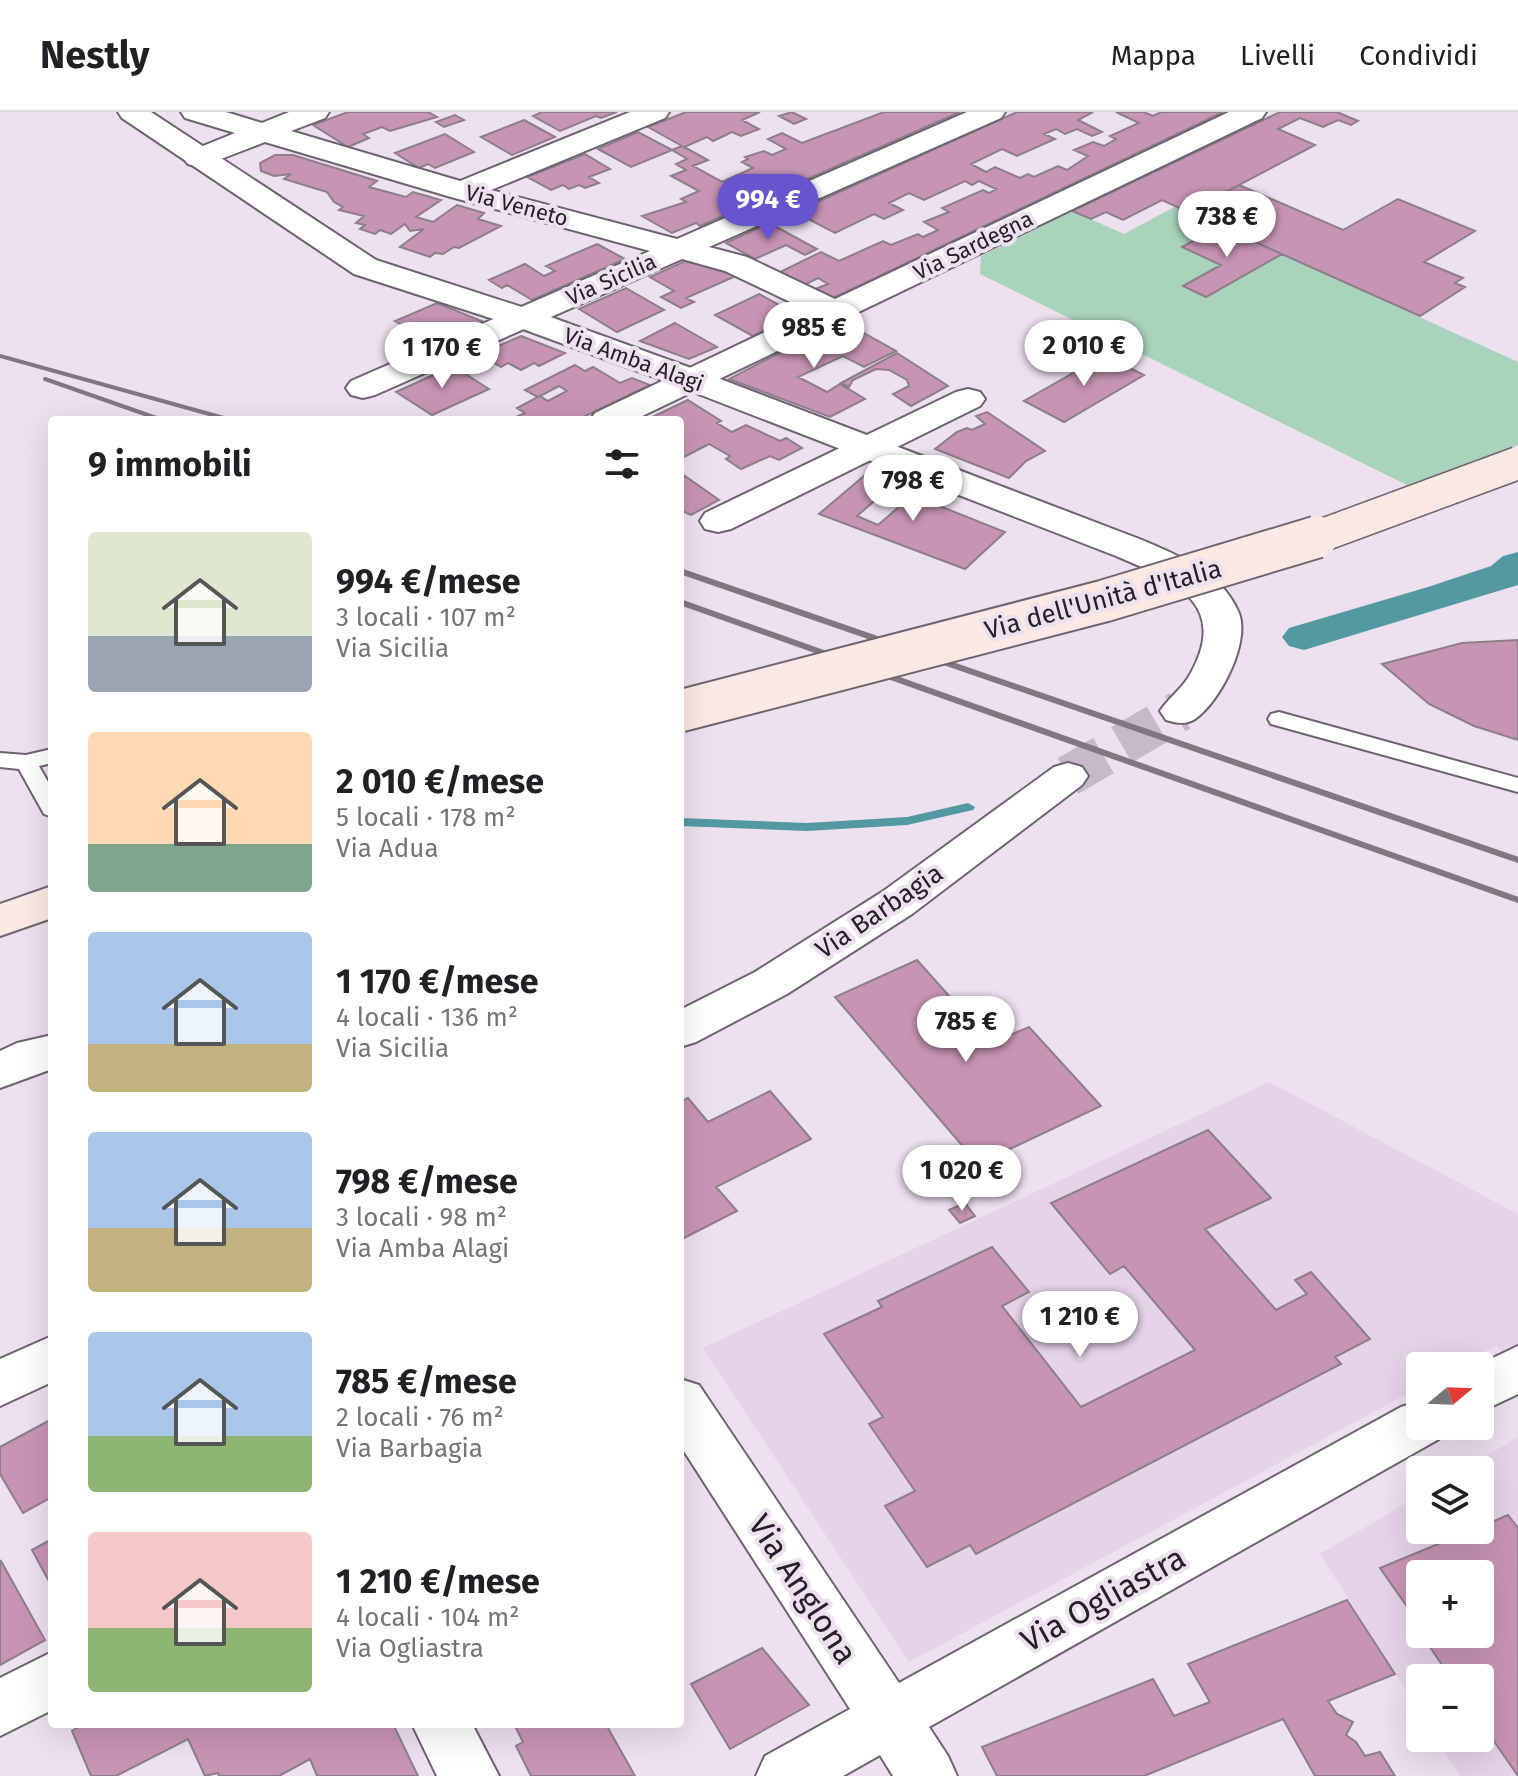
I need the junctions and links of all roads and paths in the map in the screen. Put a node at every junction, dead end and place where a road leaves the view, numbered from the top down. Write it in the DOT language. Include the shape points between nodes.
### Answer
graph roads {
  1 [pos="132,112"];
  2 [pos="195,112"];
  3 [pos="315,112"];
  4 [pos="655,112"];
  5 [pos="991,112"];
  6 [pos="1252,112"];
  7 [pos="265,131"];
  8 [pos="198,158"];
  9 [pos="462,191"];
  10 [pos="678,248"];
  11 [pos="834,311"];
  12 [pos="523,318"];
  13 [pos="690,379"];
  14 [pos="363,388"];
  15 [pos="968,399"];
  16 [pos="615,416"];
  17 [pos="868,447"];
  18 [pos="1518,463"];
  19 [pos="718,521"];
  20 [pos="684,710"];
  21 [pos="1180,711"];
  22 [pos="1279,719"];
  23 [pos="48,757"];
  24 [pos="0,760"];
  25 [pos="26,762"];
  26 [pos="1068,776"];
  27 [pos="1518,785"];
  28 [pos="48,802"];
  29 [pos="48,903"];
  30 [pos="0,921"];
  31 [pos="684,1028"];
  32 [pos="48,1053"];
  33 [pos="0,1071"];
  34 [pos="48,1359"];
  35 [pos="1518,1368"];
  36 [pos="1494,1382"];
  37 [pos="0,1384"];
  38 [pos="684,1407"];
  39 [pos="1406,1431"];
  40 [pos="48,1681"];
  41 [pos="0,1709"];
  42 [pos="888,1717"];
  43 [pos="443,1728"];
  44 [pos="469,1776"];
  45 [pos="786,1776"];
  46 [pos="927,1776"];
  1 -- 8 [label="street, Via Amba Alagi"];
  2 -- 7 [label="street, Via Veneto"];
  3 -- 7 [label="street"];
  4 -- 9 [label="street"];
  5 -- 10 [label="street, Via Sicilia"];
  6 -- 11 [label="street, Via Sardegna"];
  7 -- 8 [label="street"];
  7 -- 9 [label="street, Via Veneto"];
  8 -- 12 [label="street, Via Amba Alagi" via="365,267"];
  9 -- 10 [label="street, Via Veneto"];
  10 -- 11 [label="street, Via Veneto" via="736,264"];
  10 -- 12 [label="street, Via Sicilia"];
  11 -- 13 [label="street, Via Sardegna"];
  12 -- 13 [label="street, Via Amba Alagi"];
  12 -- 14 [label="street, Via Sicilia"];
  13 -- 16 [label="street, Via Sardegna"];
  13 -- 17 [label="street, Via Amba Alagi"];
  15 -- 17 [label="street"];
  17 -- 19 [label="street"];
  17 -- 21 [label="street, Via Amba Alagi" via="1129,548 1178,570 1203,589 1224,630 1210,676"];
  18 -- 20 [label="main road, Via dell'Unità d'Italia, bridge" via="1413,506 1234,564"];
  22 -- 27 [label="lane"];
  23 -- 25 [label="lane"];
  24 -- 25 [label="lane"];
  25 -- 28 [label="lane"];
  26 -- 31 [label="street, Via Barbagia" via="897,903 771,983"];
  29 -- 30 [label="main road"];
  32 -- 33 [label="street"];
  34 -- 37 [label="street"];
  35 -- 36 [label="street"];
  38 -- 42 [label="street, Via Anglona"];
  39 -- 42 [label="street, Via Ogliastra"];
  40 -- 41 [label="street"];
  42 -- 45 [label="street, Via Ogliastra"];
  42 -- 46 [label="street, Via Anglona"];
  43 -- 44 [label="street"];
}
